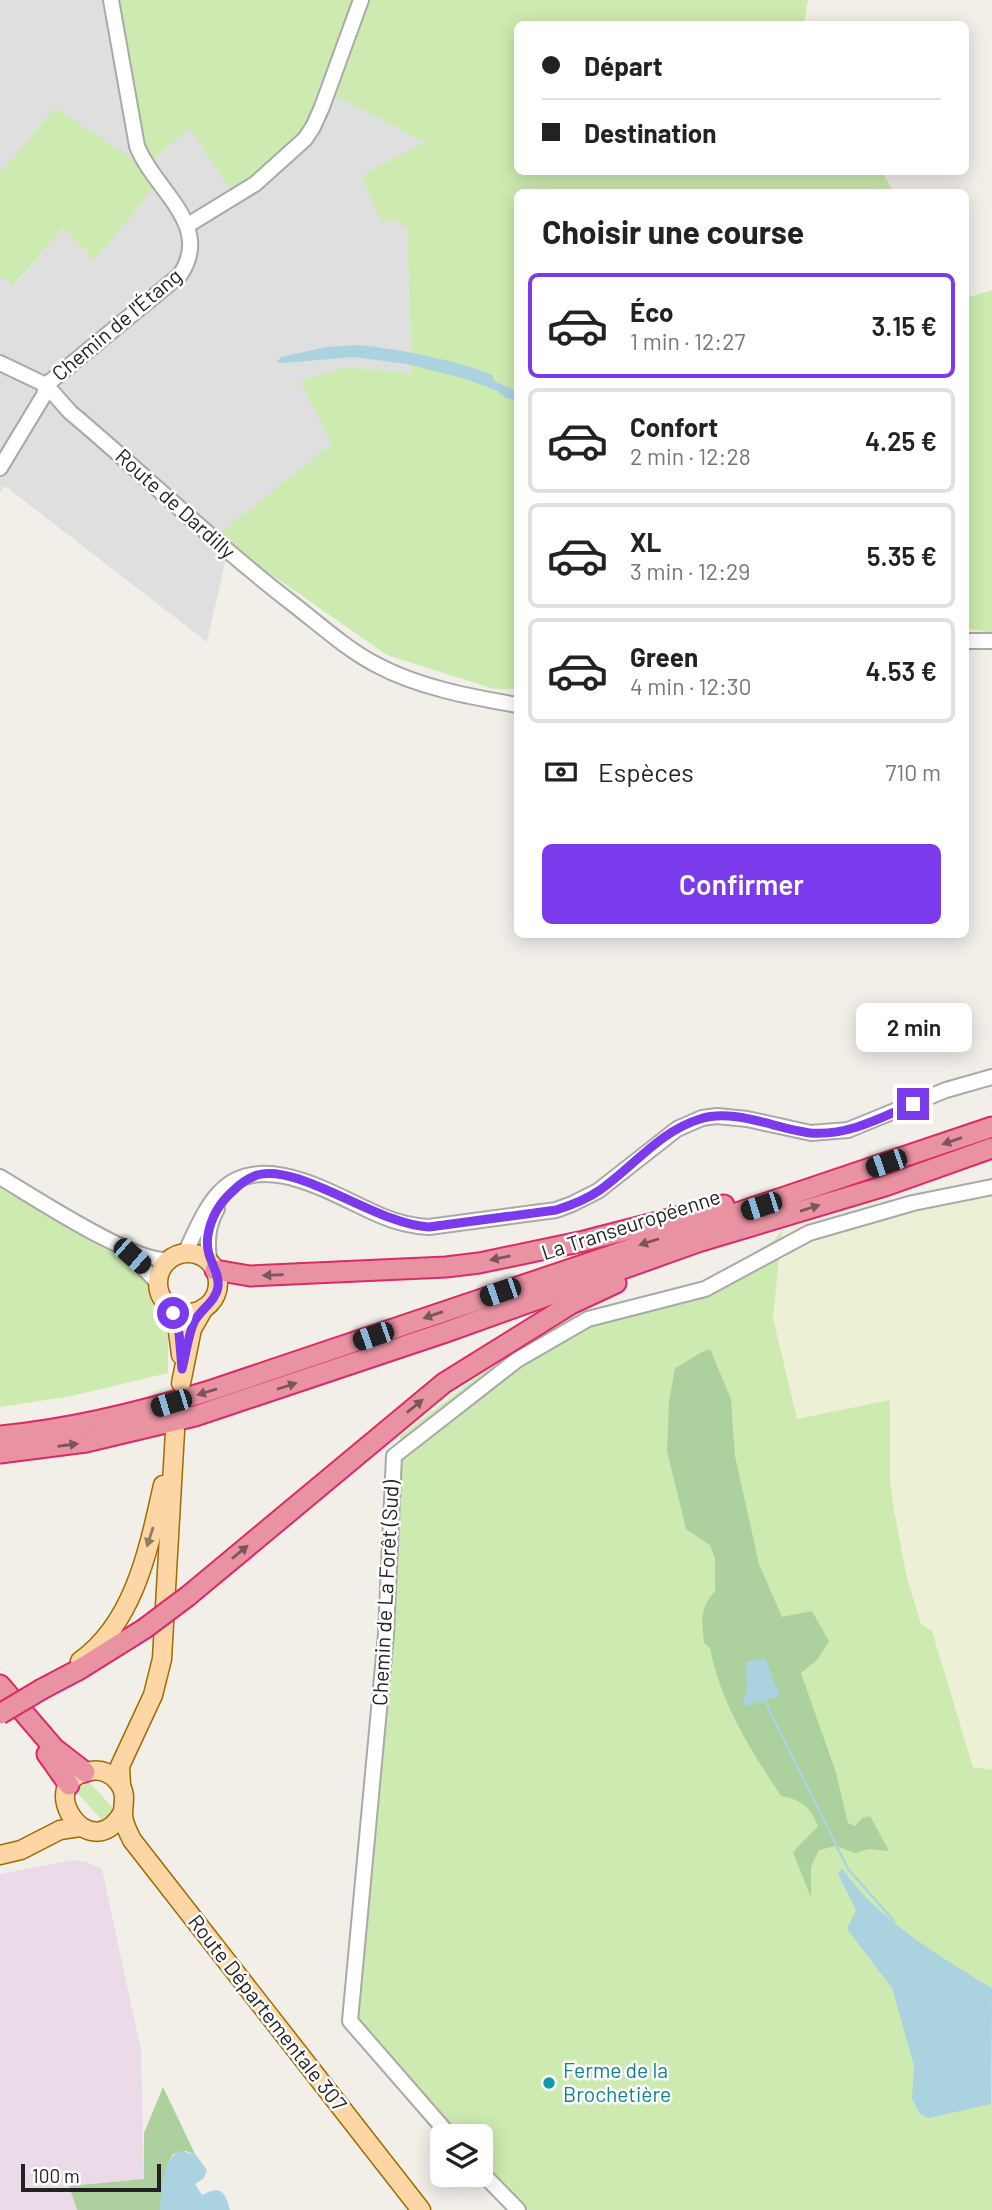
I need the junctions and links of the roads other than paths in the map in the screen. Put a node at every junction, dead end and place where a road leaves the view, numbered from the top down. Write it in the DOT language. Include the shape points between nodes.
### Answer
graph roads {
  1 [pos="111,0"];
  2 [pos="361,0"];
  3 [pos="188,226"];
  4 [pos="0,363"];
  5 [pos="46,385"];
  6 [pos="0,468"];
  7 [pos="969,641"];
  8 [pos="992,641"];
  9 [pos="514,704"];
  10 [pos="992,1077"];
  11 [pos="992,1127"];
  12 [pos="992,1148"];
  13 [pos="255,1176"];
  14 [pos="0,1177"];
  15 [pos="992,1187"];
  16 [pos="761,1206"];
  17 [pos="698,1242"];
  18 [pos="122,1248"];
  19 [pos="178,1255"];
  20 [pos="213,1266"];
  21 [pos="158,1283"];
  22 [pos="168,1305"];
  23 [pos="204,1308"];
  24 [pos="0,1436"];
  25 [pos="0,1453"];
  26 [pos="0,1685"];
  27 [pos="41,1687"];
  28 [pos="0,1705"];
  29 [pos="0,1714"];
  30 [pos="138,1727"];
  31 [pos="91,1771"];
  32 [pos="121,1785"];
  33 [pos="67,1795"];
  34 [pos="122,1812"];
  35 [pos="80,1826"];
  36 [pos="101,1830"];
  37 [pos="0,1848"];
  38 [pos="0,1855"];
  39 [pos="440,2124"];
  40 [pos="493,2185"];
  41 [pos="408,2210"];
  42 [pos="421,2210"];
  43 [pos="517,2210"];
  1 -- 3 [label="street" via="137,146"];
  2 -- 3 [label="street" via="322,107 304,139 255,184"];
  3 -- 5 [label="street, Chemin de l'Étang" via="192,244 180,275"];
  4 -- 5 [label="street, Route de Dardilly"];
  5 -- 6 [label="street"];
  5 -- 9 [label="street, Route de Dardilly" via="70,412 242,563 351,649 410,678"];
  7 -- 8 [label="street"];
  10 -- 13 [label="street" via="946,1090 848,1130 811,1133 747,1119 702,1118 677,1129 598,1191 556,1210 411,1226 301,1179"];
  11 -- 16 [label="highway, La Transeuropéenne, one-way"];
  17 -- 12 [label="highway, La Transeuropéenne, one-way" via="885,1186"];
  13 -- 19 [label="street" via="231,1183 220,1192"];
  13 -- 20 [label="street" via="227,1196 214,1214 206,1246"];
  14 -- 18 [label="street"];
  15 -- 39 [label="street, Chemin de La Forêt (Sud)" via="960,1191 809,1233 705,1289 588,1320 517,1360 394,1456 387,1621 350,2021"];
  16 -- 20 [label="highway, one-way" via="733,1203 584,1241 446,1268 250,1276"];
  16 -- 24 [label="highway, La Transeuropéenne, one-way" via="150,1410"];
  25 -- 17 [label="highway, La Transeuropéenne, one-way" via="86,1442 195,1416"];
  27 -- 17 [label="highway, one-way, bridge" via="90,1663 188,1596 454,1376 571,1304 675,1258"];
  18 -- 19 [label="street" via="161,1261"];
  18 -- 21 [label="street"];
  19 -- 20 [label="main road" via="194,1254"];
  19 -- 21 [label="main road" via="163,1266"];
  20 -- 23 [label="main road" via="218,1287"];
  21 -- 22 [label="main road"];
  22 -- 23 [label="main road" via="186,1312"];
  22 -- 23 [label="main road" via="177,1324 181,1376 195,1321"];
  26 -- 31 [label="highway" via="54,1748"];
  27 -- 29 [label="highway, bridge"];
  30 -- 27 [label="main road, one-way" via="162,1659 174,1440 154,1524 124,1611 94,1651"];
  28 -- 33 [label="highway" via="53,1760"];
  30 -- 31 [label="main road" via="118,1752"];
  30 -- 32 [label="main road" via="120,1766"];
  31 -- 32 [label="main road" via="108,1773"];
  31 -- 33 [label="main road"];
  32 -- 34 [label="main road"];
  33 -- 35 [label="main road" via="70,1817"];
  33 -- 37 [label="main road" via="47,1825 31,1837"];
  34 -- 36 [label="main road"];
  34 -- 42 [label="main road, Route Départementale 307" via="142,1854"];
  35 -- 36 [label="main road"];
  35 -- 38 [label="main road" via="50,1833 22,1850"];
  36 -- 41 [label="main road, Route Départementale 307" via="120,1842"];
  40 -- 43 [label="street"];
}
